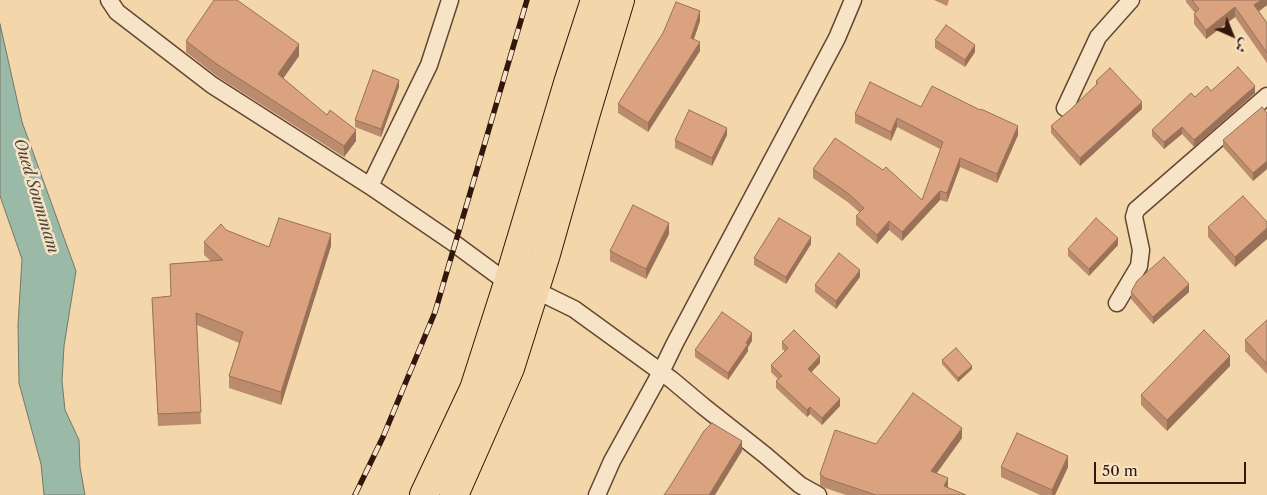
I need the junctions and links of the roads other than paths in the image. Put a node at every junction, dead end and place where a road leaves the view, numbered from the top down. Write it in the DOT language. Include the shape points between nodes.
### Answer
graph roads {
  1 [pos="108,0"];
  2 [pos="450,0"];
  3 [pos="595,0"];
  4 [pos="620,0"];
  5 [pos="853,0"];
  6 [pos="1131,0"];
  7 [pos="1267,96"];
  8 [pos="1065,108"];
  9 [pos="370,186"];
  10 [pos="508,283"];
  11 [pos="535,290"];
  12 [pos="1117,303"];
  13 [pos="661,372"];
  14 [pos="424,495"];
  15 [pos="454,495"];
  16 [pos="597,495"];
  17 [pos="818,495"];
  1 -- 9 [label="street" via="117,12 212,85"];
  2 -- 9 [label="street" via="429,65"];
  3 -- 10 [label="highway"];
  4 -- 11 [label="highway"];
  5 -- 13 [label="street" via="837,38"];
  6 -- 8 [label="street" via="1098,37"];
  7 -- 12 [label="street" via="1136,210 1139,266"];
  9 -- 10 [label="street"];
  10 -- 14 [label="highway" via="474,389"];
  11 -- 13 [label="street" via="574,309"];
  11 -- 15 [label="highway" via="510,368"];
  13 -- 16 [label="street"];
  13 -- 17 [label="street" via="800,485"];
}
